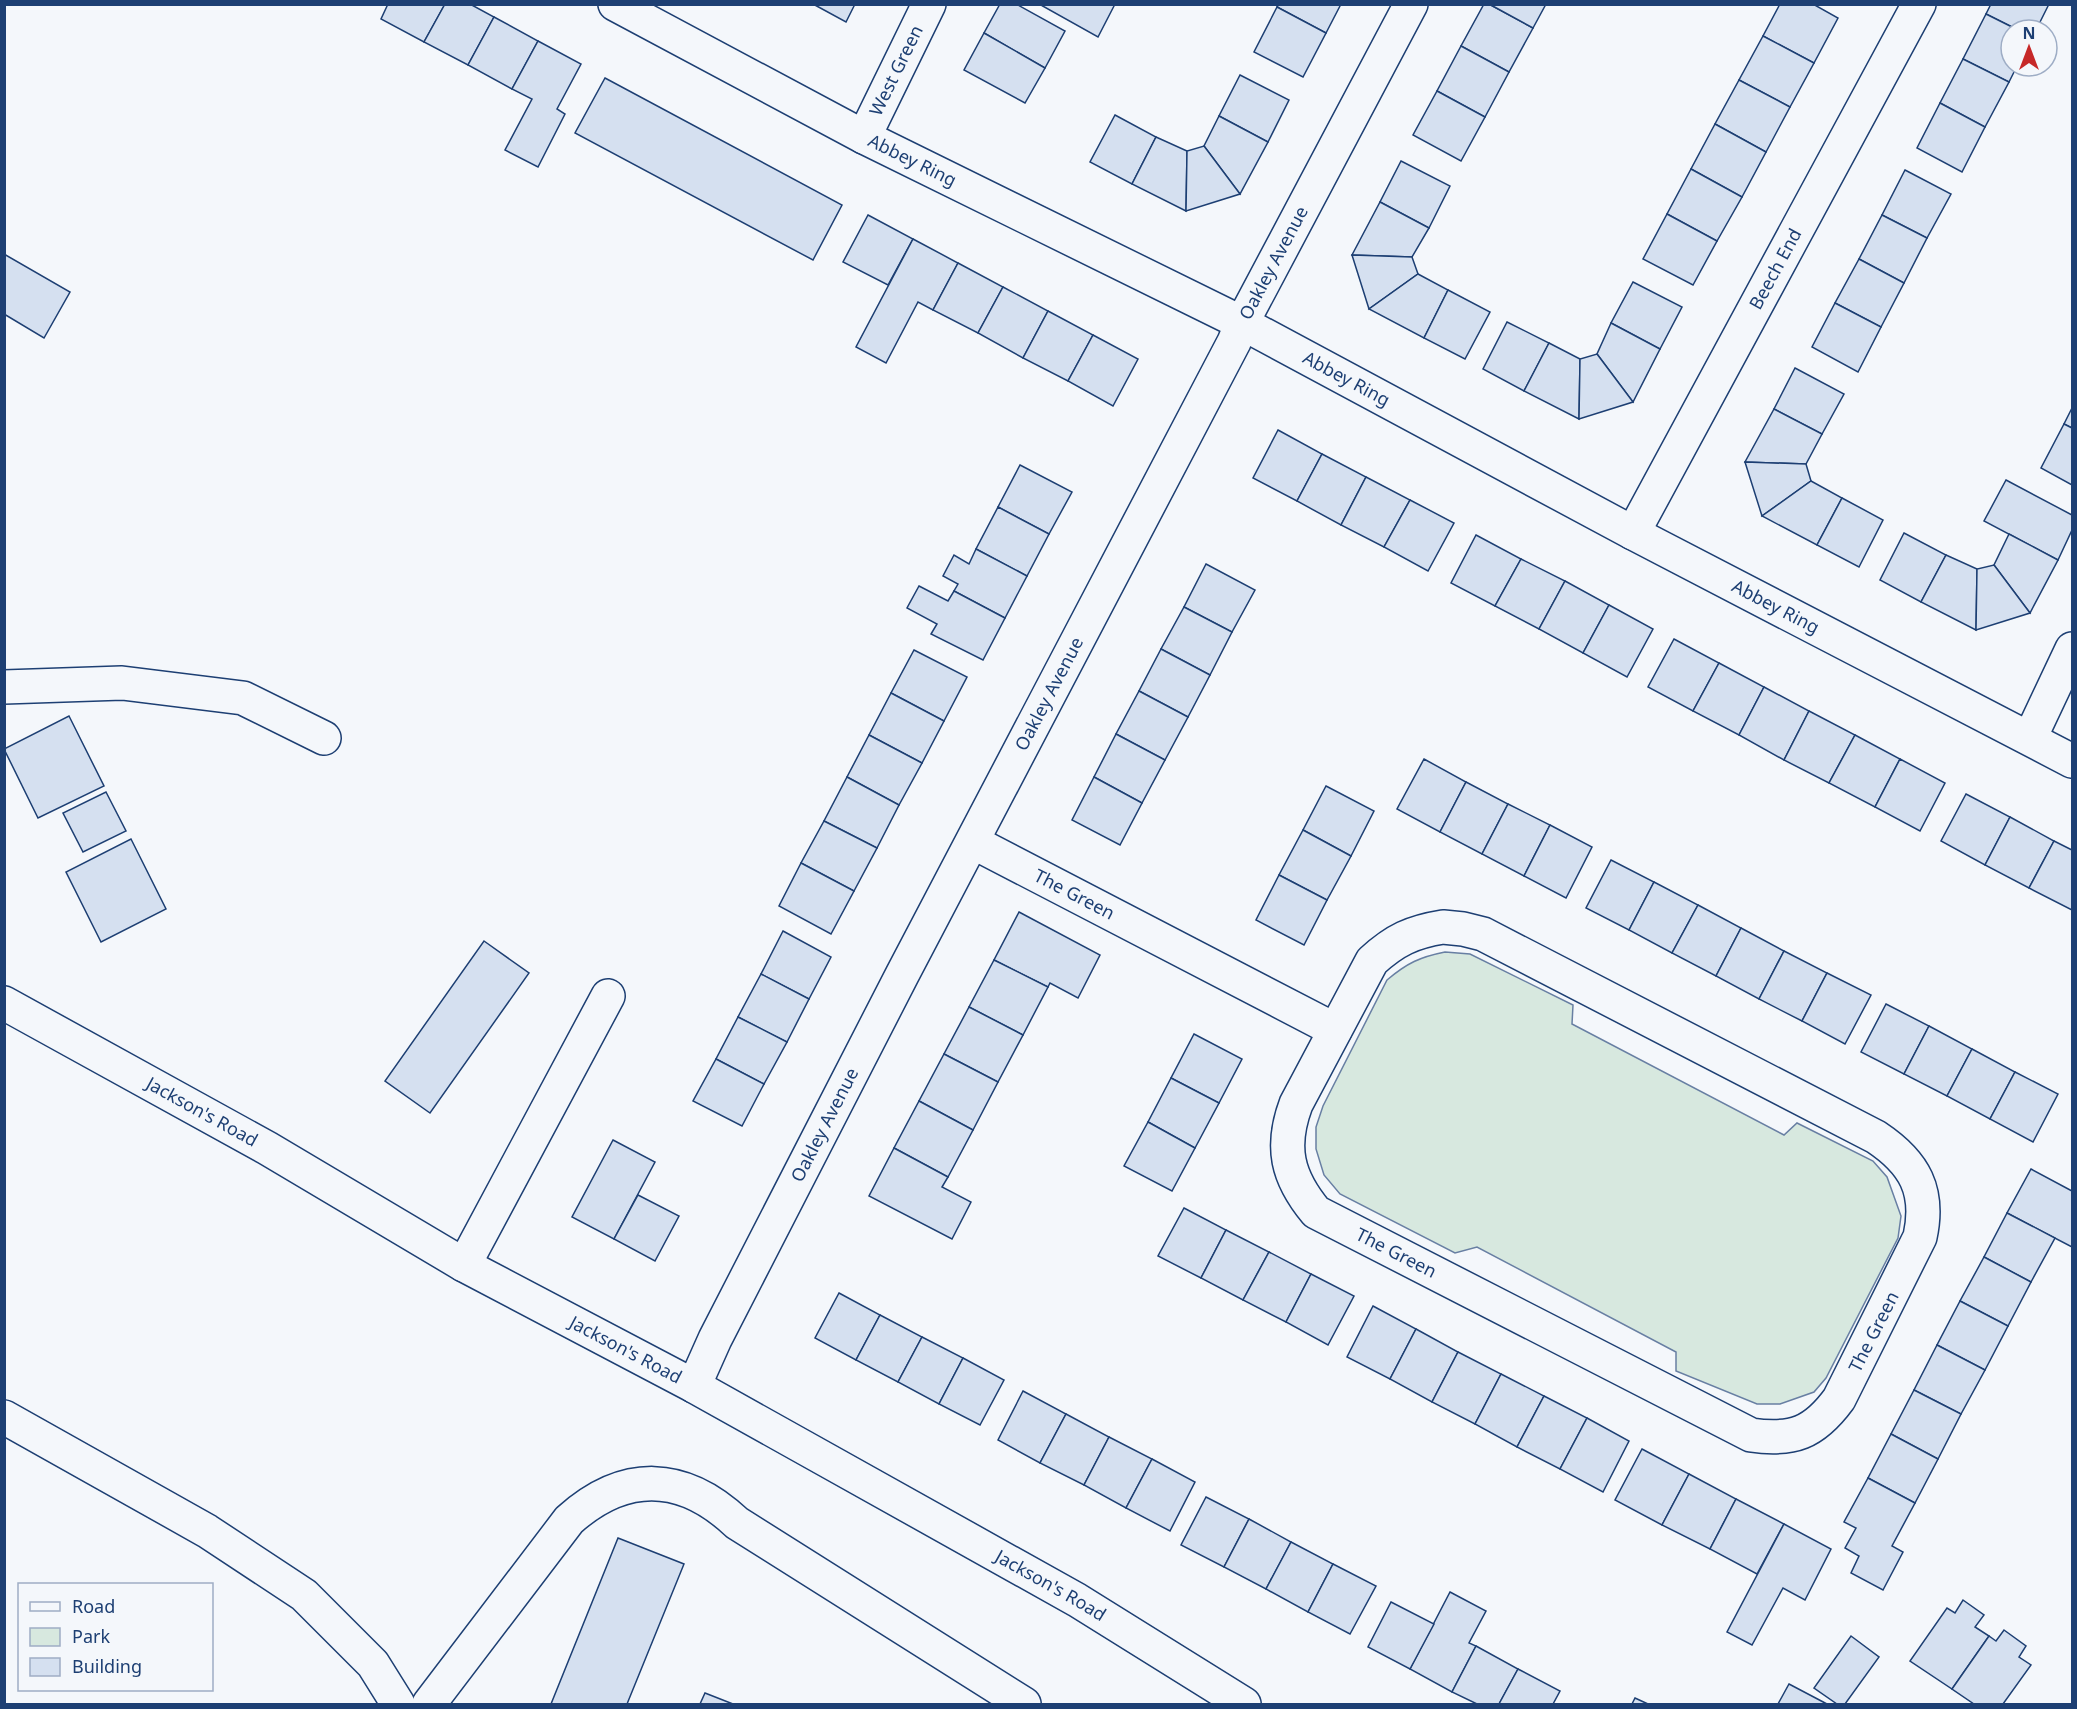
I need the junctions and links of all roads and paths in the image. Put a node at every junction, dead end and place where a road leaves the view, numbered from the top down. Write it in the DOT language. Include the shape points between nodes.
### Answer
graph roads {
  1 [pos="615,4"];
  2 [pos="929,4"];
  3 [pos="1411,4"];
  4 [pos="1919,4"];
  5 [pos="864,137"];
  6 [pos="1242,323"];
  7 [pos="1633,533"];
  8 [pos="2073,649"];
  9 [pos="4,687"];
  10 [pos="324,738"];
  11 [pos="2030,738"];
  12 [pos="2073,761"];
  13 [pos="974,842"];
  14 [pos="608,996"];
  15 [pos="4,1003"];
  16 [pos="1335,1030"];
  17 [pos="464,1265"];
  18 [pos="694,1386"];
  19 [pos="4,1417"];
  20 [pos="398,1704"];
  21 [pos="429,1704"];
  22 [pos="1024,1704"];
  23 [pos="1244,1704"];
  1 -- 5 [label="street, Abbey Ring"];
  2 -- 5 [label="street, West Green"];
  3 -- 6 [label="street, Oakley Avenue"];
  4 -- 7 [label="street, Beech End"];
  5 -- 6 [label="street, Abbey Ring"];
  6 -- 7 [label="street, Abbey Ring"];
  6 -- 13 [label="street, Oakley Avenue"];
  7 -- 11 [label="street, Abbey Ring"];
  8 -- 11 [label="street"];
  9 -- 10 [label="street" via="122,683 243,698"];
  11 -- 12 [label="street, Abbey Ring"];
  13 -- 16 [label="street, The Green"];
  13 -- 18 [label="street, Oakley Avenue" via="886,1006"];
  14 -- 17 [label="street"];
  15 -- 17 [label="street, Jackson's Road" via="267,1148"];
  16 -- 16 [label="street, The Green" via="1372,961 1387,947 1423,930 1463,929 1483,934 1893,1148 1917,1179 1924,1218 1920,1237 1839,1399 1814,1426 1797,1434 1774,1438 1751,1435 1316,1212 1293,1178 1287,1140 1296,1104"];
  17 -- 18 [label="street, Jackson's Road"];
  18 -- 23 [label="street, Jackson's Road" via="1077,1600"];
  19 -- 20 [label="street" via="207,1531 304,1595 373,1664"];
  21 -- 22 [label="street" via="569,1520 605,1494 650,1483 675,1486 719,1506 737,1523"];
}
